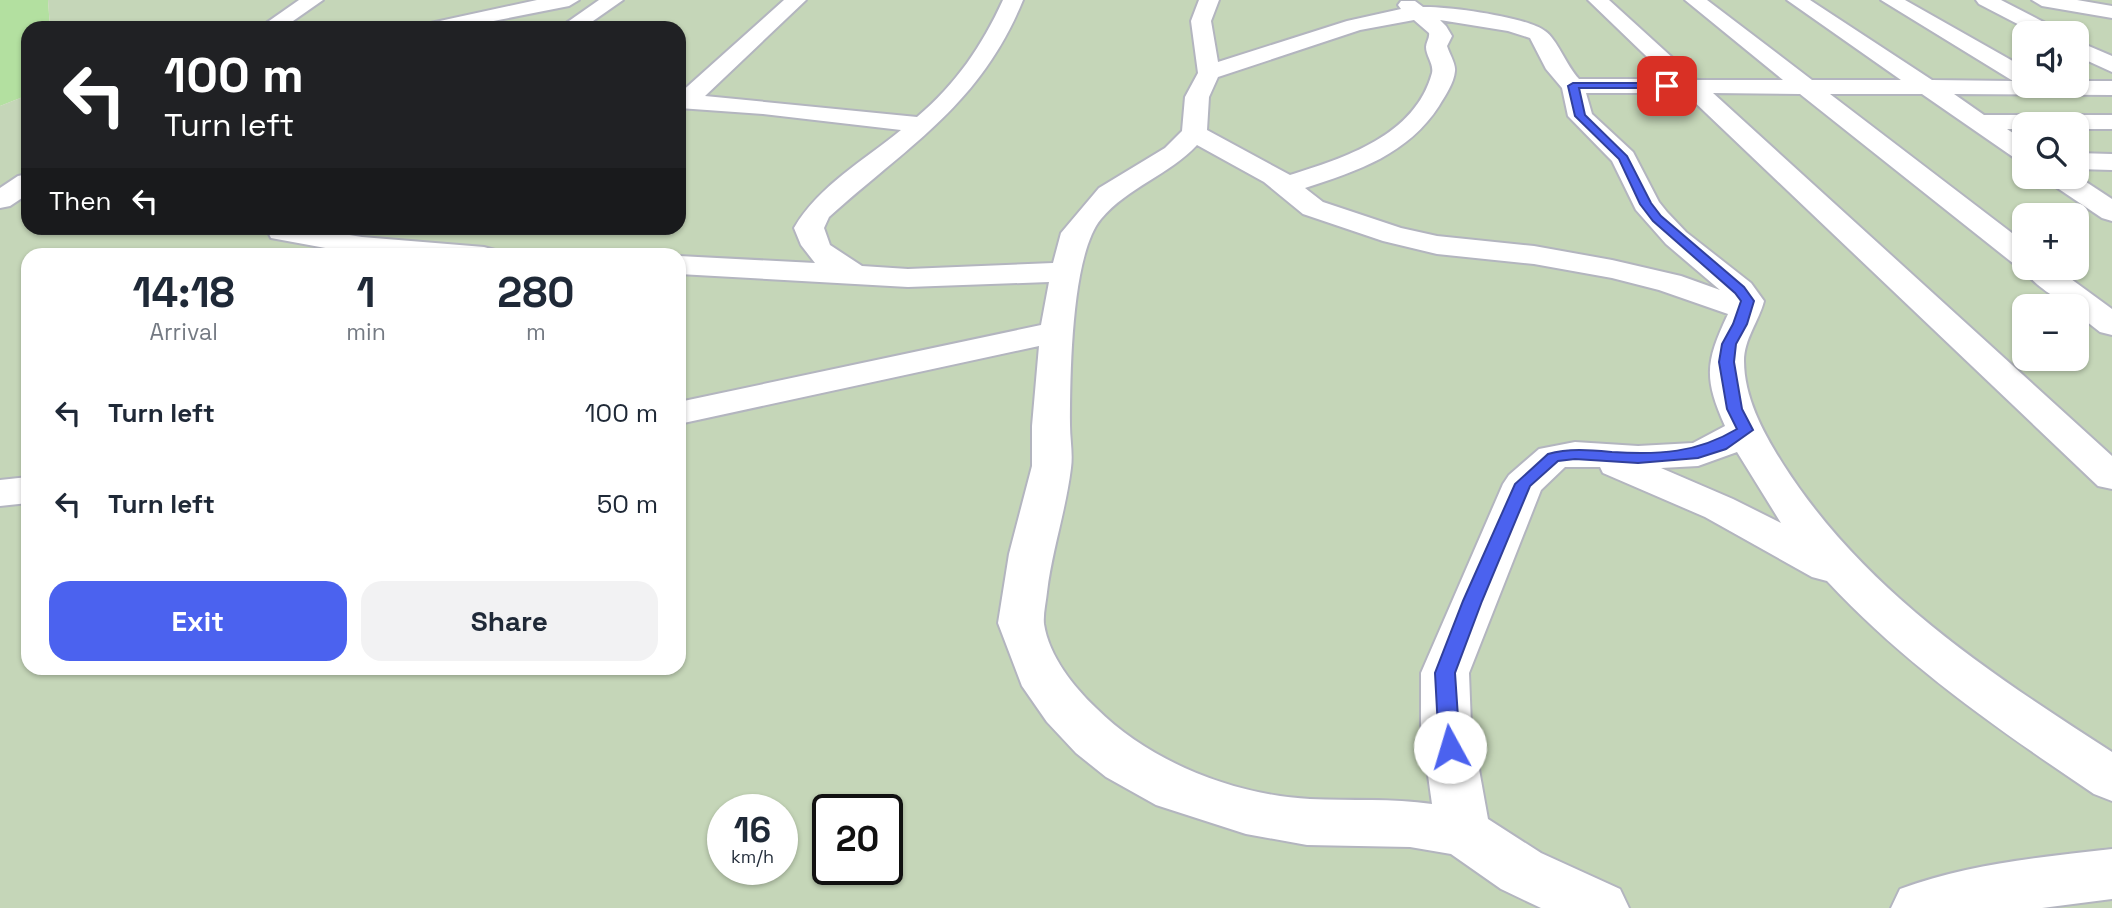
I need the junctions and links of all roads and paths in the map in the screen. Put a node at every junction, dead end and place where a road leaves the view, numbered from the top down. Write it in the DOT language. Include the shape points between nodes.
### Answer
graph roads {
  1 [pos="313,0"];
  2 [pos="569,0"];
  3 [pos="613,0"];
  4 [pos="796,0"];
  5 [pos="1013,0"];
  6 [pos="1209,0"];
  7 [pos="1598,0"];
  8 [pos="1695,0"];
  9 [pos="1797,0"];
  10 [pos="1891,0"];
  11 [pos="1986,0"];
  12 [pos="2042,0"];
  13 [pos="1413,7"];
  14 [pos="2112,13"];
  15 [pos="280,21"];
  16 [pos="461,21"];
  17 [pos="580,21"];
  18 [pos="2027,21"];
  19 [pos="2089,53"];
  20 [pos="2112,65"];
  21 [pos="2012,69"];
  22 [pos="1209,73"];
  23 [pos="2012,85"];
  24 [pos="1573,86"];
  25 [pos="1690,86"];
  26 [pos="1805,86"];
  27 [pos="1926,87"];
  28 [pos="2089,87"];
  29 [pos="2112,88"];
  30 [pos="2089,94"];
  31 [pos="686,97"];
  32 [pos="2112,98"];
  33 [pos="686,101"];
  34 [pos="1979,122"];
  35 [pos="2112,122"];
  36 [pos="924,125"];
  37 [pos="1194,132"];
  38 [pos="2012,144"];
  39 [pos="2089,161"];
  40 [pos="2112,162"];
  41 [pos="1287,185"];
  42 [pos="21,186"];
  43 [pos="2078,189"];
  44 [pos="0,200"];
  45 [pos="2112,212"];
  46 [pos="280,238"];
  47 [pos="377,248"];
  48 [pos="2012,248"];
  49 [pos="686,265"];
  50 [pos="1066,272"];
  51 [pos="854,274"];
  52 [pos="2053,280"];
  53 [pos="1746,309"];
  54 [pos="2112,325"];
  55 [pos="1058,332"];
  56 [pos="686,412"];
  57 [pos="1745,430"];
  58 [pos="1597,456"];
  59 [pos="2112,477"];
  60 [pos="21,491"];
  61 [pos="0,493"];
  62 [pos="1844,576"];
  63 [pos="2112,779"];
  64 [pos="1463,832"];
  65 [pos="2112,874"];
  66 [pos="1600,908"];
  67 [pos="1920,908"];
  1 -- 15 [label="lane"];
  2 -- 16 [label="lane"];
  3 -- 17 [label="lane"];
  4 -- 31 [label="lane"];
  5 -- 36 [label="lane" via="993,46"];
  6 -- 22 [label="lane" via="1201,21"];
  7 -- 25 [label="lane"];
  8 -- 26 [label="lane"];
  9 -- 27 [label="lane"];
  10 -- 21 [label="lane"];
  11 -- 18 [label="lane"];
  12 -- 14 [label="lane"];
  13 -- 22 [label="lane"];
  13 -- 24 [label="lane" via="1537,34"];
  13 -- 41 [label="lane" via="1439,30 1436,47 1444,70 1415,124 1378,152"];
  19 -- 20 [label="lane"];
  22 -- 37 [label="lane" via="1197,97"];
  23 -- 27 [label="lane"];
  24 -- 25 [label="lane"];
  24 -- 53 [label="lane" via="1580,116 1624,158 1646,204 1740,290 1748,301"];
  25 -- 26 [label="lane"];
  25 -- 59 [label="lane"];
  26 -- 27 [label="lane"];
  26 -- 48 [label="lane"];
  27 -- 34 [label="lane"];
  28 -- 29 [label="lane"];
  30 -- 32 [label="lane"];
  33 -- 36 [label="lane"];
  34 -- 35 [label="lane"];
  34 -- 38 [label="lane"];
  36 -- 51 [label="lane" via="832,199 809,228 821,256"];
  37 -- 41 [label="lane"];
  37 -- 50 [label="lane" via="1174,154 1109,194 1091,212 1076,233"];
  39 -- 40 [label="lane"];
  41 -- 53 [label="lane" via="1313,208 1393,235 1447,247 1599,266 1670,283"];
  42 -- 44 [label="lane"];
  43 -- 45 [label="lane"];
  46 -- 47 [label="lane"];
  49 -- 51 [label="lane"];
  50 -- 51 [label="lane" via="908,278"];
  50 -- 55 [label="lane"];
  52 -- 54 [label="lane"];
  53 -- 57 [label="lane" via="1729,344 1727,362 1735,409"];
  55 -- 56 [label="lane"];
  55 -- 64 [label="lane" via="1052,466 1030,554 1021,623 1039,673 1064,708 1124,762 1175,789 1246,811 1307,821 1410,824"];
  57 -- 58 [label="lane" via="1698,454"];
  57 -- 62 [label="lane" via="1793,513"];
  58 -- 62 [label="lane" via="1718,508"];
  58 -- 64 [label="lane" via="1553,457 1523,484 1445,673 1446,725"];
  60 -- 61 [label="lane"];
  62 -- 63 [label="lane" via="1994,701"];
  64 -- 66 [label="lane" via="1521,871"];
  65 -- 67 [label="lane" via="2023,886"];
}
